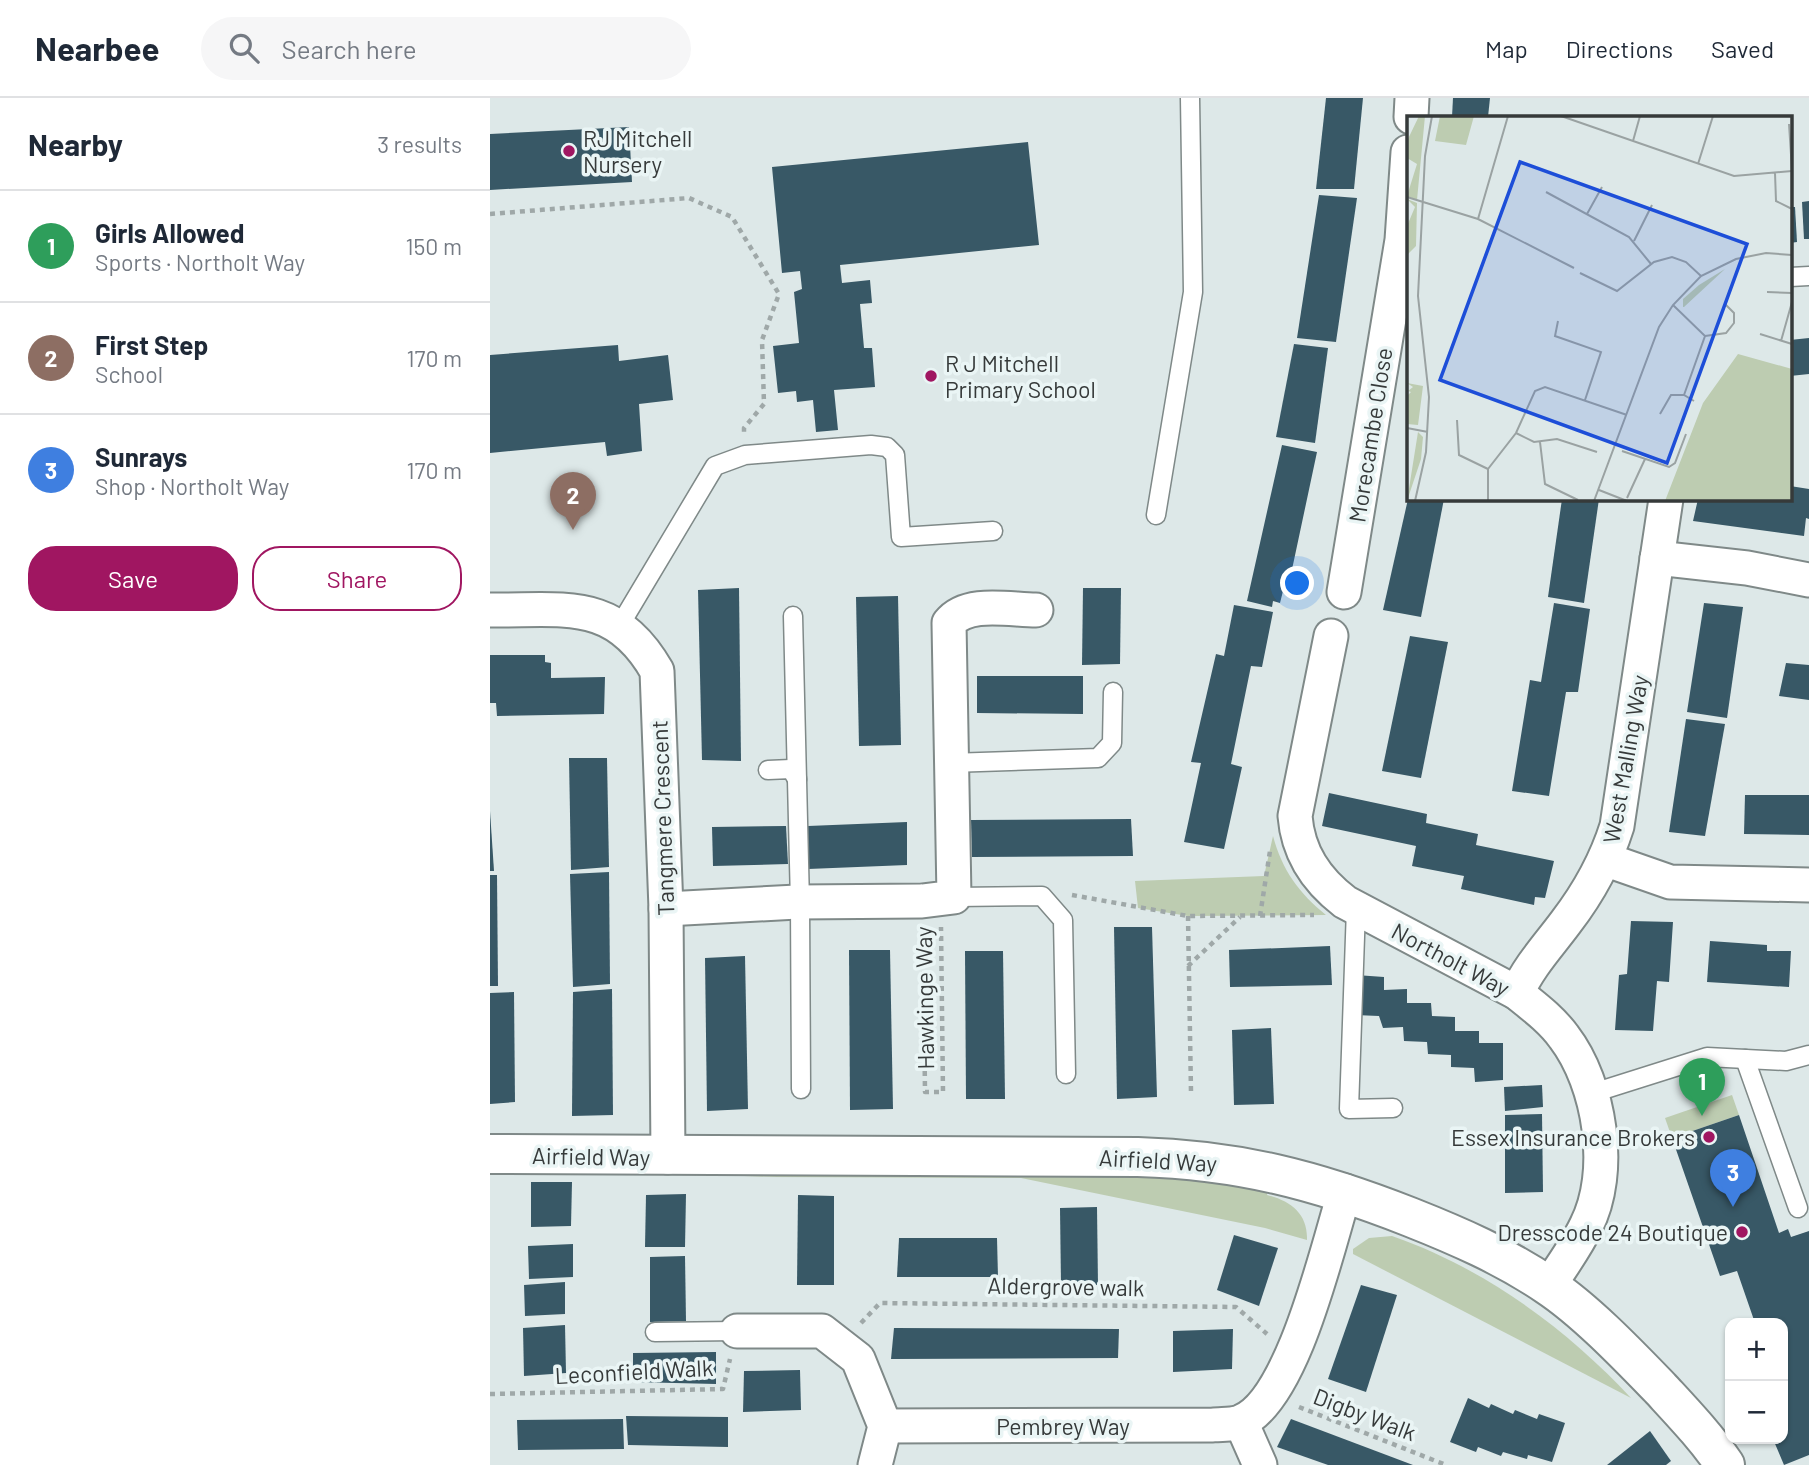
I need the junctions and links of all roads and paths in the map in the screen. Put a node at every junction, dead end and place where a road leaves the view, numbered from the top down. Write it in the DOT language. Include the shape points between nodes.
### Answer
graph roads {
  1 [pos="1190,98"];
  2 [pos="1412,98"];
  3 [pos="1411,116"];
  4 [pos="1407,167"];
  5 [pos="490,214"];
  6 [pos="745,455"];
  7 [pos="1666,500"];
  8 [pos="1156,515"];
  9 [pos="993,531"];
  10 [pos="1657,558"];
  11 [pos="1809,580"];
  12 [pos="1344,592"];
  13 [pos="490,610"];
  14 [pos="1036,610"];
  15 [pos="793,616"];
  16 [pos="620,625"];
  17 [pos="1331,636"];
  18 [pos="1113,692"];
  19 [pos="950,763"];
  20 [pos="768,770"];
  21 [pos="797,779"];
  22 [pos="1296,816"];
  23 [pos="1607,860"];
  24 [pos="1809,885"];
  25 [pos="1042,896"];
  26 [pos="939,899"];
  27 [pos="800,902"];
  28 [pos="666,909"];
  29 [pos="1188,916"];
  30 [pos="1241,916"];
  31 [pos="1260,916"];
  32 [pos="1356,917"];
  33 [pos="1188,966"];
  34 [pos="1517,993"];
  35 [pos="1809,1055"];
  36 [pos="1745,1059"];
  37 [pos="1066,1074"];
  38 [pos="800,1089"];
  39 [pos="1191,1092"];
  40 [pos="1593,1093"];
  41 [pos="1393,1108"];
  42 [pos="490,1154"];
  43 [pos="668,1157"];
  44 [pos="1345,1191"];
  45 [pos="1798,1208"];
  46 [pos="1549,1286"];
  47 [pos="737,1331"];
  48 [pos="655,1332"];
  49 [pos="1299,1336"];
  50 [pos="841,1345"];
  51 [pos="490,1394"];
  52 [pos="1272,1396"];
  53 [pos="1241,1422"];
  54 [pos="885,1426"];
  55 [pos="875,1465"];
  56 [pos="1260,1465"];
  57 [pos="1446,1465"];
  58 [pos="1725,1465"];
  1 -- 8 [label="lane" via="1192,292"];
  2 -- 3 [label="street"];
  4 -- 12 [label="street, Morecambe Close" via="1402,240"];
  5 -- 6 [label="path" via="688,198 732,216 779,294 762,340 764,404 744,428"];
  6 -- 9 [label="lane" via="887,447 895,456 901,537"];
  6 -- 16 [label="lane" via="715,467"];
  7 -- 10 [label="street, West Malling Way"];
  10 -- 11 [label="street"];
  10 -- 23 [label="street, West Malling Way" via="1619,817"];
  13 -- 16 [label="street, Tangmere Crescent" via="582,611"];
  14 -- 19 [label="street, Hawkinge Way" via="970,609 949,622"];
  15 -- 21 [label="lane"];
  16 -- 28 [label="street, Tangmere Crescent" via="642,645 657,671"];
  17 -- 22 [label="street, Northolt Way"];
  18 -- 19 [label="lane" via="1112,743 1098,758"];
  19 -- 26 [label="street, Hawkinge Way"];
  20 -- 21 [label="lane" via="791,769"];
  21 -- 27 [label="lane"];
  22 -- 31 [label="path" via="1273,836"];
  22 -- 32 [label="street, Northolt Way" via="1300,844 1311,867"];
  23 -- 24 [label="street" via="1670,882"];
  23 -- 34 [label="street, West Malling Way" via="1569,919 1525,974"];
  25 -- 26 [label="lane"];
  25 -- 29 [label="path" via="1051,891"];
  25 -- 37 [label="lane" via="1063,920"];
  26 -- 26 [label="path, Hawkinge Way" via="943,1092 925,1092"];
  26 -- 27 [label="street, Hawkinge Way"];
  27 -- 28 [label="street, Hawkinge Way"];
  27 -- 38 [label="lane"];
  28 -- 43 [label="street, Tangmere Crescent"];
  29 -- 30 [label="path"];
  29 -- 33 [label="path"];
  30 -- 31 [label="path"];
  30 -- 33 [label="path"];
  31 -- 32 [label="path"];
  32 -- 34 [label="street, Northolt Way"];
  32 -- 41 [label="lane" via="1349,1109"];
  33 -- 39 [label="path"];
  34 -- 40 [label="street, Northolt Way" via="1564,1037"];
  35 -- 36 [label="lane" via="1786,1062"];
  36 -- 40 [label="lane" via="1707,1056"];
  36 -- 45 [label="lane"];
  40 -- 46 [label="street, Northolt Way" via="1600,1130 1599,1178 1587,1224"];
  42 -- 43 [label="street, Airfield Way"];
  43 -- 44 [label="street, Airfield Way" via="1197,1159 1264,1169"];
  44 -- 46 [label="street, Airfield Way" via="1475,1242"];
  44 -- 49 [label="street"];
  46 -- 58 [label="street, Airfield Way" via="1633,1359"];
  47 -- 48 [label="lane"];
  47 -- 50 [label="street" via="822,1331"];
  47 -- 51 [label="path, Leconfield Walk" via="723,1389"];
  49 -- 50 [label="path, Aldergrove walk" via="1265,1334 1236,1307 923,1301 880,1303"];
  49 -- 52 [label="street"];
  50 -- 54 [label="street" via="858,1359"];
  52 -- 53 [label="street"];
  52 -- 57 [label="path, Digby Walk"];
  53 -- 54 [label="street, Pembrey Way"];
  53 -- 56 [label="street"];
  54 -- 55 [label="street"];
}
